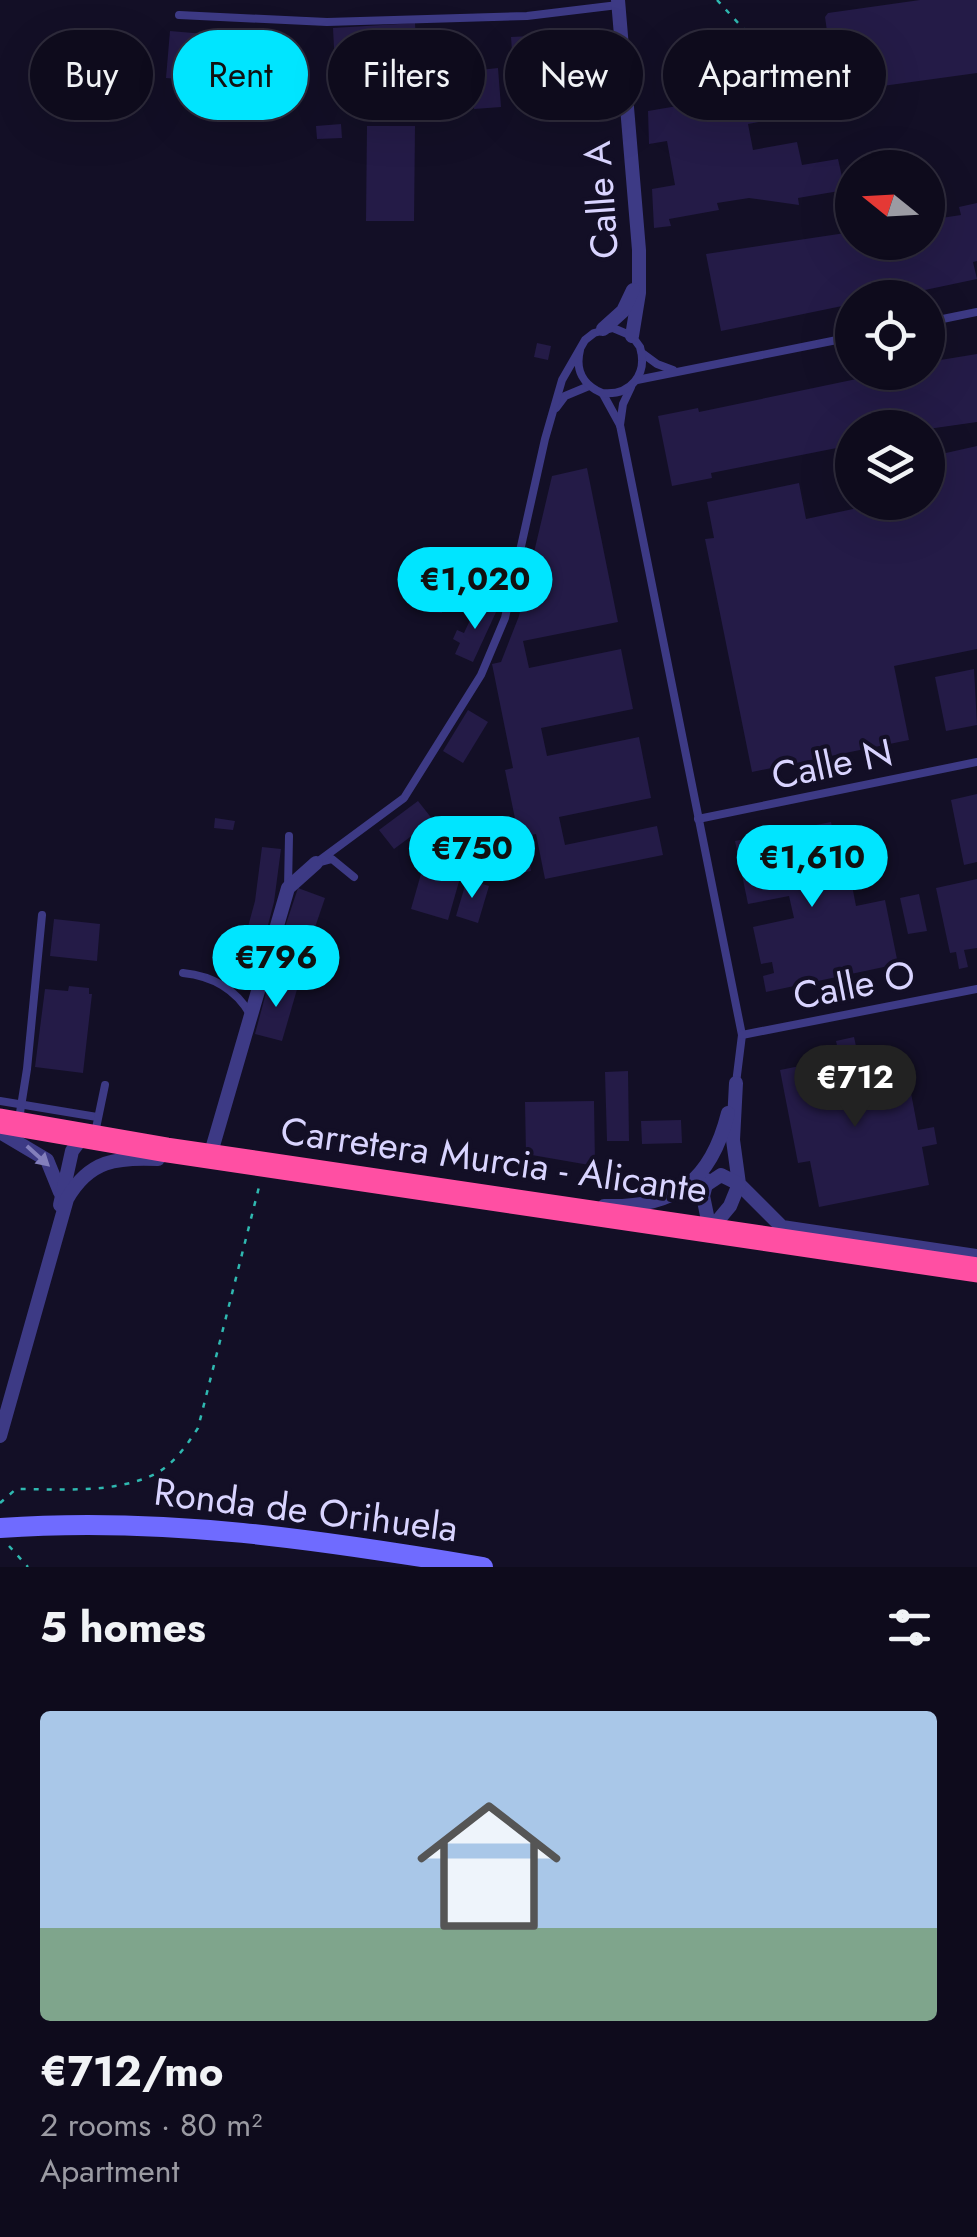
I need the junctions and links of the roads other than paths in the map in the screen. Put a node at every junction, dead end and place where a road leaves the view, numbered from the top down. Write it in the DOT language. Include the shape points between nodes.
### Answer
graph roads {
  1 [pos="618,2"];
  2 [pos="179,15"];
  3 [pos="639,276"];
  4 [pos="977,312"];
  5 [pos="945,319"];
  6 [pos="604,329"];
  7 [pos="632,336"];
  8 [pos="835,341"];
  9 [pos="580,350"];
  10 [pos="642,353"];
  11 [pos="678,372"];
  12 [pos="634,383"];
  13 [pos="589,386"];
  14 [pos="602,393"];
  15 [pos="553,412"];
  16 [pos="620,425"];
  17 [pos="977,762"];
  18 [pos="698,820"];
  19 [pos="289,836"];
  20 [pos="316,863"];
  21 [pos="354,877"];
  22 [pos="288,888"];
  23 [pos="42,915"];
  24 [pos="183,972"];
  25 [pos="977,989"];
  26 [pos="250,1014"];
  27 [pos="742,1035"];
  28 [pos="736,1083"];
  29 [pos="105,1085"];
  30 [pos="0,1101"];
  31 [pos="10,1120"];
  32 [pos="92,1130"];
  33 [pos="210,1156"];
  34 [pos="712,1160"];
  35 [pos="264,1164"];
  36 [pos="739,1184"];
  37 [pos="706,1185"];
  38 [pos="62,1194"];
  39 [pos="534,1204"];
  40 [pos="710,1230"];
  41 [pos="57,1231"];
  42 [pos="977,1256"];
  43 [pos="977,1270"];
  44 [pos="0,1436"];
  45 [pos="0,1528"];
  46 [pos="483,1567"];
  1 -- 2 [label="lane" via="527,16 327,22"];
  1 -- 3 [label="street, Calle A"];
  3 -- 6 [label="street" via="623,311"];
  3 -- 7 [label="street, Calle A"];
  4 -- 5 [label="lane"];
  6 -- 7 [label="lane"];
  6 -- 9 [label="lane"];
  7 -- 10 [label="lane"];
  8 -- 11 [label="lane"];
  9 -- 13 [label="lane" via="579,369"];
  9 -- 15 [label="lane"];
  10 -- 11 [label="lane"];
  10 -- 12 [label="lane"];
  11 -- 12 [label="lane"];
  12 -- 14 [label="lane" via="622,392"];
  12 -- 16 [label="lane"];
  13 -- 14 [label="lane"];
  13 -- 15 [label="lane" via="565,396"];
  14 -- 16 [label="lane"];
  15 -- 20 [label="lane" via="505,618 481,676 404,798"];
  16 -- 18 [label="lane"];
  17 -- 18 [label="lane, Calle N"];
  18 -- 27 [label="lane"];
  19 -- 22 [label="lane"];
  20 -- 21 [label="lane" via="332,859"];
  20 -- 22 [label="street"];
  22 -- 26 [label="street"];
  23 -- 31 [label="lane"];
  24 -- 26 [label="lane" via="209,976"];
  25 -- 27 [label="lane, Calle O"];
  26 -- 33 [label="street"];
  27 -- 28 [label="lane"];
  28 -- 34 [label="street"];
  28 -- 36 [label="street"];
  29 -- 32 [label="lane"];
  30 -- 31 [label="lane"];
  31 -- 32 [label="highway, Carretera Murcia - Alicante"];
  31 -- 38 [label="street, one-way" via="47,1160"];
  32 -- 33 [label="highway, Carretera Murcia - Alicante"];
  32 -- 38 [label="street" via="72,1150"];
  33 -- 35 [label="highway, Carretera Murcia - Alicante"];
  34 -- 37 [label="street"];
  34 -- 39 [label="street" via="689,1186 656,1200"];
  35 -- 39 [label="highway, Carretera Murcia - Alicante"];
  35 -- 41 [label="street" via="233,1170 124,1157 104,1163 75,1184"];
  36 -- 37 [label="street" via="722,1175"];
  36 -- 40 [label="street"];
  36 -- 42 [label="street" via="782,1227"];
  37 -- 40 [label="street"];
  38 -- 41 [label="street"];
  39 -- 40 [label="highway, Carretera Murcia - Alicante"];
  40 -- 43 [label="highway, Carretera Murcia - Alicante"];
  41 -- 44 [label="street"];
  45 -- 46 [label="main road, Ronda de Orihuela" via="141,1524 241,1530"];
}
